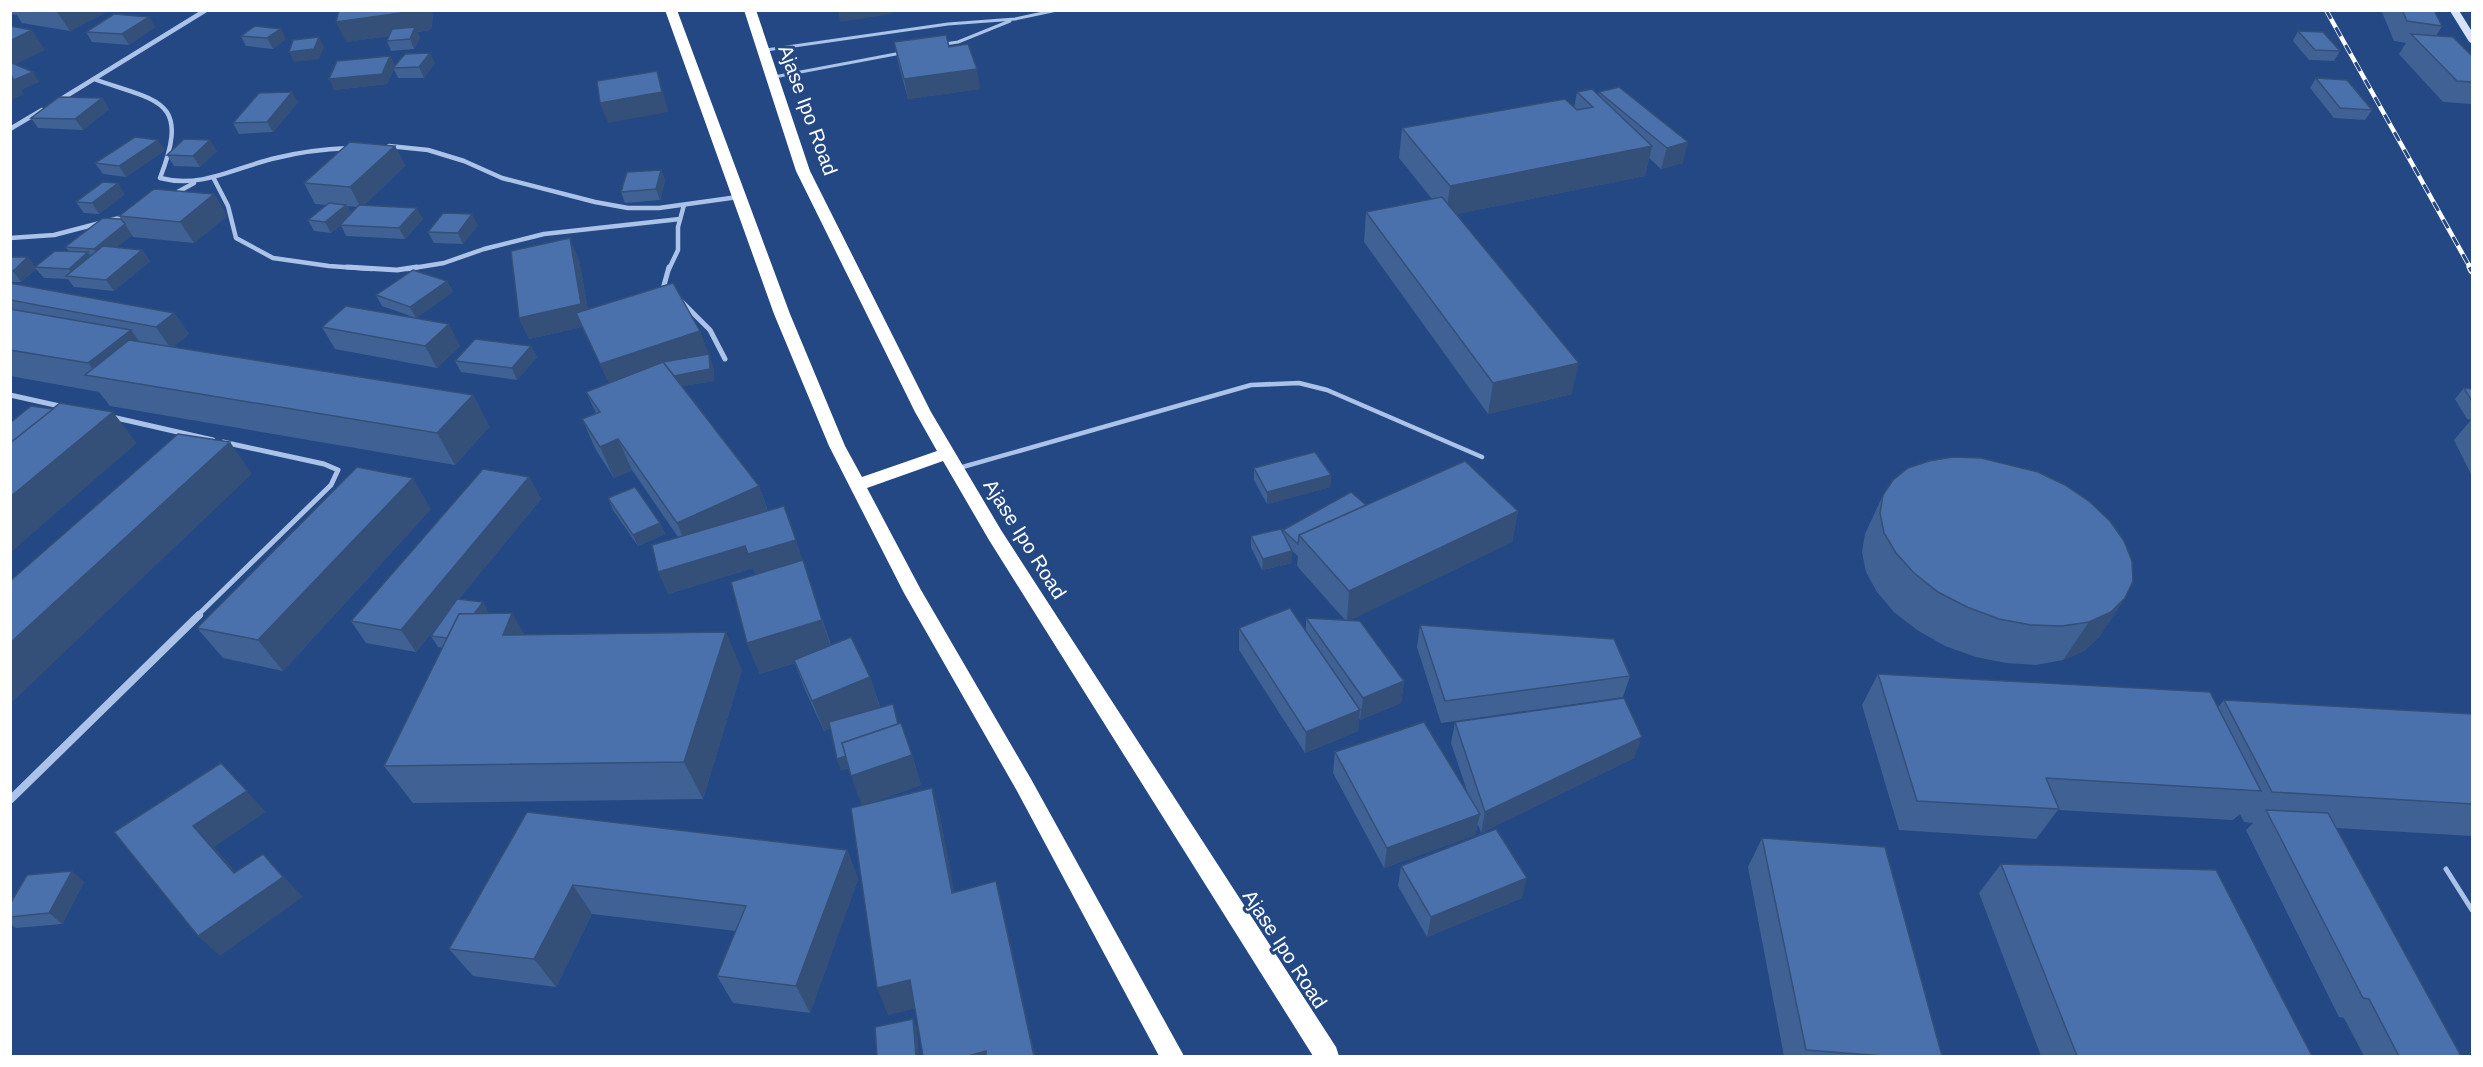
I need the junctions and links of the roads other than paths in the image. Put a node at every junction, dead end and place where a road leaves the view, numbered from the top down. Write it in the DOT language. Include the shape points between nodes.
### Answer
graph roads {
  1 [pos="206,10"];
  2 [pos="671,10"];
  3 [pos="750,10"];
  4 [pos="1057,10"];
  5 [pos="2454,10"];
  6 [pos="1015,19"];
  7 [pos="2472,39"];
  8 [pos="935,46"];
  9 [pos="763,50"];
  10 [pos="912,51"];
  11 [pos="772,77"];
  12 [pos="94,80"];
  13 [pos="57,101"];
  14 [pos="48,107"];
  15 [pos="10,129"];
  16 [pos="386,146"];
  17 [pos="355,148"];
  18 [pos="213,177"];
  19 [pos="196,182"];
  20 [pos="738,197"];
  21 [pos="167,198"];
  22 [pos="684,205"];
  23 [pos="139,213"];
  24 [pos="680,219"];
  25 [pos="10,238"];
  26 [pos="725,359"];
  27 [pos="10,395"];
  28 [pos="69,408"];
  29 [pos="103,415"];
  30 [pos="1482,457"];
  31 [pos="952,461"];
  32 [pos="857,485"];
  33 [pos="10,800"];
  34 [pos="2446,869"];
  35 [pos="2472,910"];
  36 [pos="1172,1056"];
  37 [pos="1328,1056"];
  1 -- 12 [label="street"];
  2 -- 20 [label="highway"];
  3 -- 9 [label="highway, Ajase Ipo Road"];
  4 -- 6 [label="lane"];
  5 -- 7 [label="street"];
  6 -- 8 [label="lane" via="958,42"];
  6 -- 9 [label="lane" via="948,24"];
  9 -- 11 [label="highway, Ajase Ipo Road"];
  10 -- 11 [label="lane"];
  11 -- 31 [label="highway, Ajase Ipo Road" via="803,171 923,412"];
  12 -- 13 [label="street"];
  12 -- 19 [label="street" via="164,105 172,117 160,177 172,182"];
  14 -- 15 [label="street"];
  16 -- 22 [label="street" via="428,150 502,178 595,202 628,208"];
  17 -- 18 [label="street" via="275,158"];
  18 -- 19 [label="street"];
  18 -- 24 [label="street" via="228,206 236,238 273,258 329,266 396,270 444,263 544,234"];
  19 -- 21 [label="street"];
  20 -- 22 [label="street"];
  20 -- 32 [label="highway" via="782,314"];
  22 -- 24 [label="street"];
  23 -- 25 [label="street" via="54,235"];
  24 -- 26 [label="street" via="678,250 663,289 684,303 710,330"];
  27 -- 28 [label="street"];
  29 -- 33 [label="street" via="338,470 331,485"];
  30 -- 31 [label="lane" via="1327,390 1299,383 1251,385"];
  31 -- 32 [label="highway"];
  31 -- 37 [label="highway, Ajase Ipo Road" via="1001,545"];
  32 -- 36 [label="highway" via="913,593 1024,785"];
  34 -- 35 [label="lane"];
}
